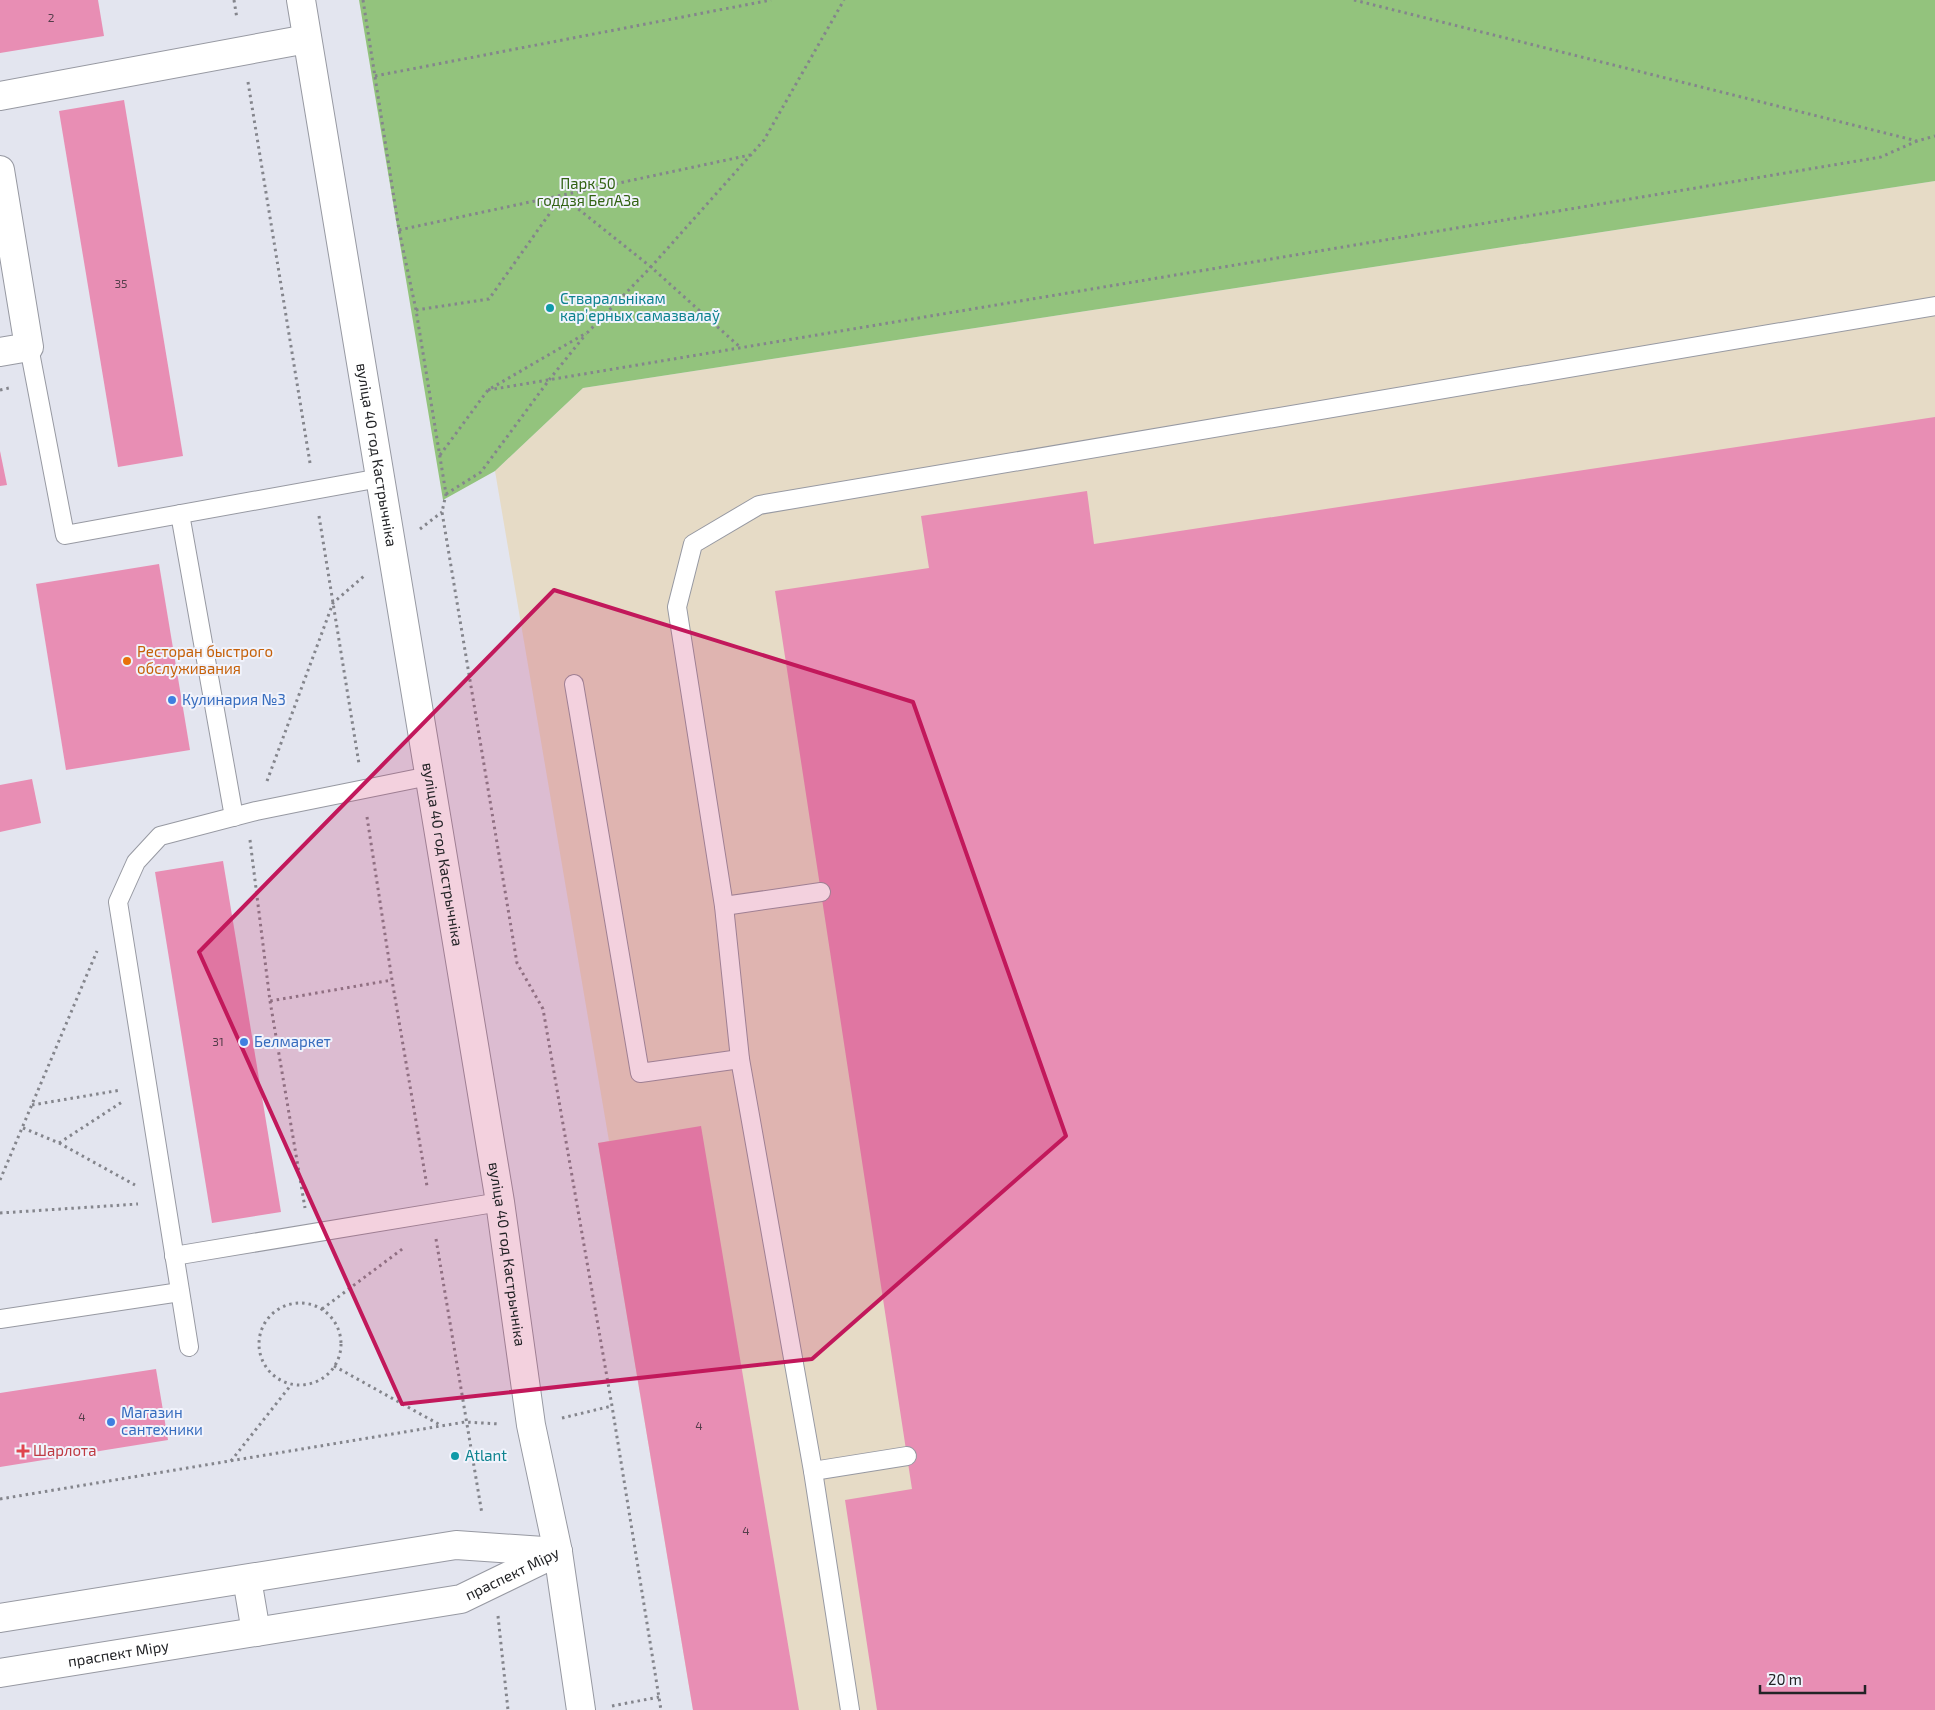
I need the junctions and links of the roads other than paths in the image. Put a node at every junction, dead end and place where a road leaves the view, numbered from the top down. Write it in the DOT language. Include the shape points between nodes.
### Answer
graph roads {
  1 [pos="301,0"];
  2 [pos="307,39"];
  3 [pos="0,96"];
  4 [pos="0,170"];
  5 [pos="1935,306"];
  6 [pos="29,347"];
  7 [pos="0,352"];
  8 [pos="380,478"];
  9 [pos="180,514"];
  10 [pos="574,684"];
  11 [pos="429,776"];
  12 [pos="246,814"];
  13 [pos="821,892"];
  14 [pos="724,906"];
  15 [pos="740,1059"];
  16 [pos="500,1202"];
  17 [pos="174,1256"];
  18 [pos="180,1292"];
  19 [pos="0,1319"];
  20 [pos="189,1347"];
  21 [pos="907,1456"];
  22 [pos="813,1471"];
  23 [pos="558,1552"];
  24 [pos="247,1579"];
  25 [pos="0,1618"];
  26 [pos="256,1632"];
  27 [pos="0,1673"];
  28 [pos="593,1708"];
  29 [pos="850,1710"];
  1 -- 2 [label="main road, вуліца 40 год Кастрычніка"];
  2 -- 3 [label="main road"];
  2 -- 8 [label="main road, вуліца 40 год Кастрычніка"];
  4 -- 6 [label="main road"];
  5 -- 14 [label="lane" via="759,505 693,544 677,607"];
  6 -- 7 [label="main road"];
  6 -- 9 [label="lane" via="64,535"];
  8 -- 9 [label="lane"];
  8 -- 11 [label="main road, вуліца 40 год Кастрычніка"];
  9 -- 12 [label="lane"];
  10 -- 15 [label="lane" via="640,1073"];
  11 -- 12 [label="lane"];
  11 -- 16 [label="main road, вуліца 40 год Кастрычніка"];
  12 -- 17 [label="lane" via="160,836 136,862 118,902"];
  13 -- 14 [label="lane"];
  14 -- 15 [label="lane"];
  15 -- 22 [label="lane"];
  16 -- 17 [label="lane" via="433,1220"];
  16 -- 23 [label="main road, вуліца 40 год Кастрычніка" via="531,1425"];
  17 -- 18 [label="lane"];
  18 -- 19 [label="lane"];
  18 -- 20 [label="lane"];
  21 -- 22 [label="lane"];
  22 -- 29 [label="lane"];
  23 -- 24 [label="main road, праспект Міру" via="456,1545"];
  23 -- 26 [label="main road, праспект Міру" via="461,1599"];
  23 -- 28 [label="main road, вуліца 40 год Кастрычніка"];
  24 -- 25 [label="main road, праспект Міру"];
  24 -- 26 [label="main road"];
  26 -- 27 [label="main road, праспект Міру"];
}
